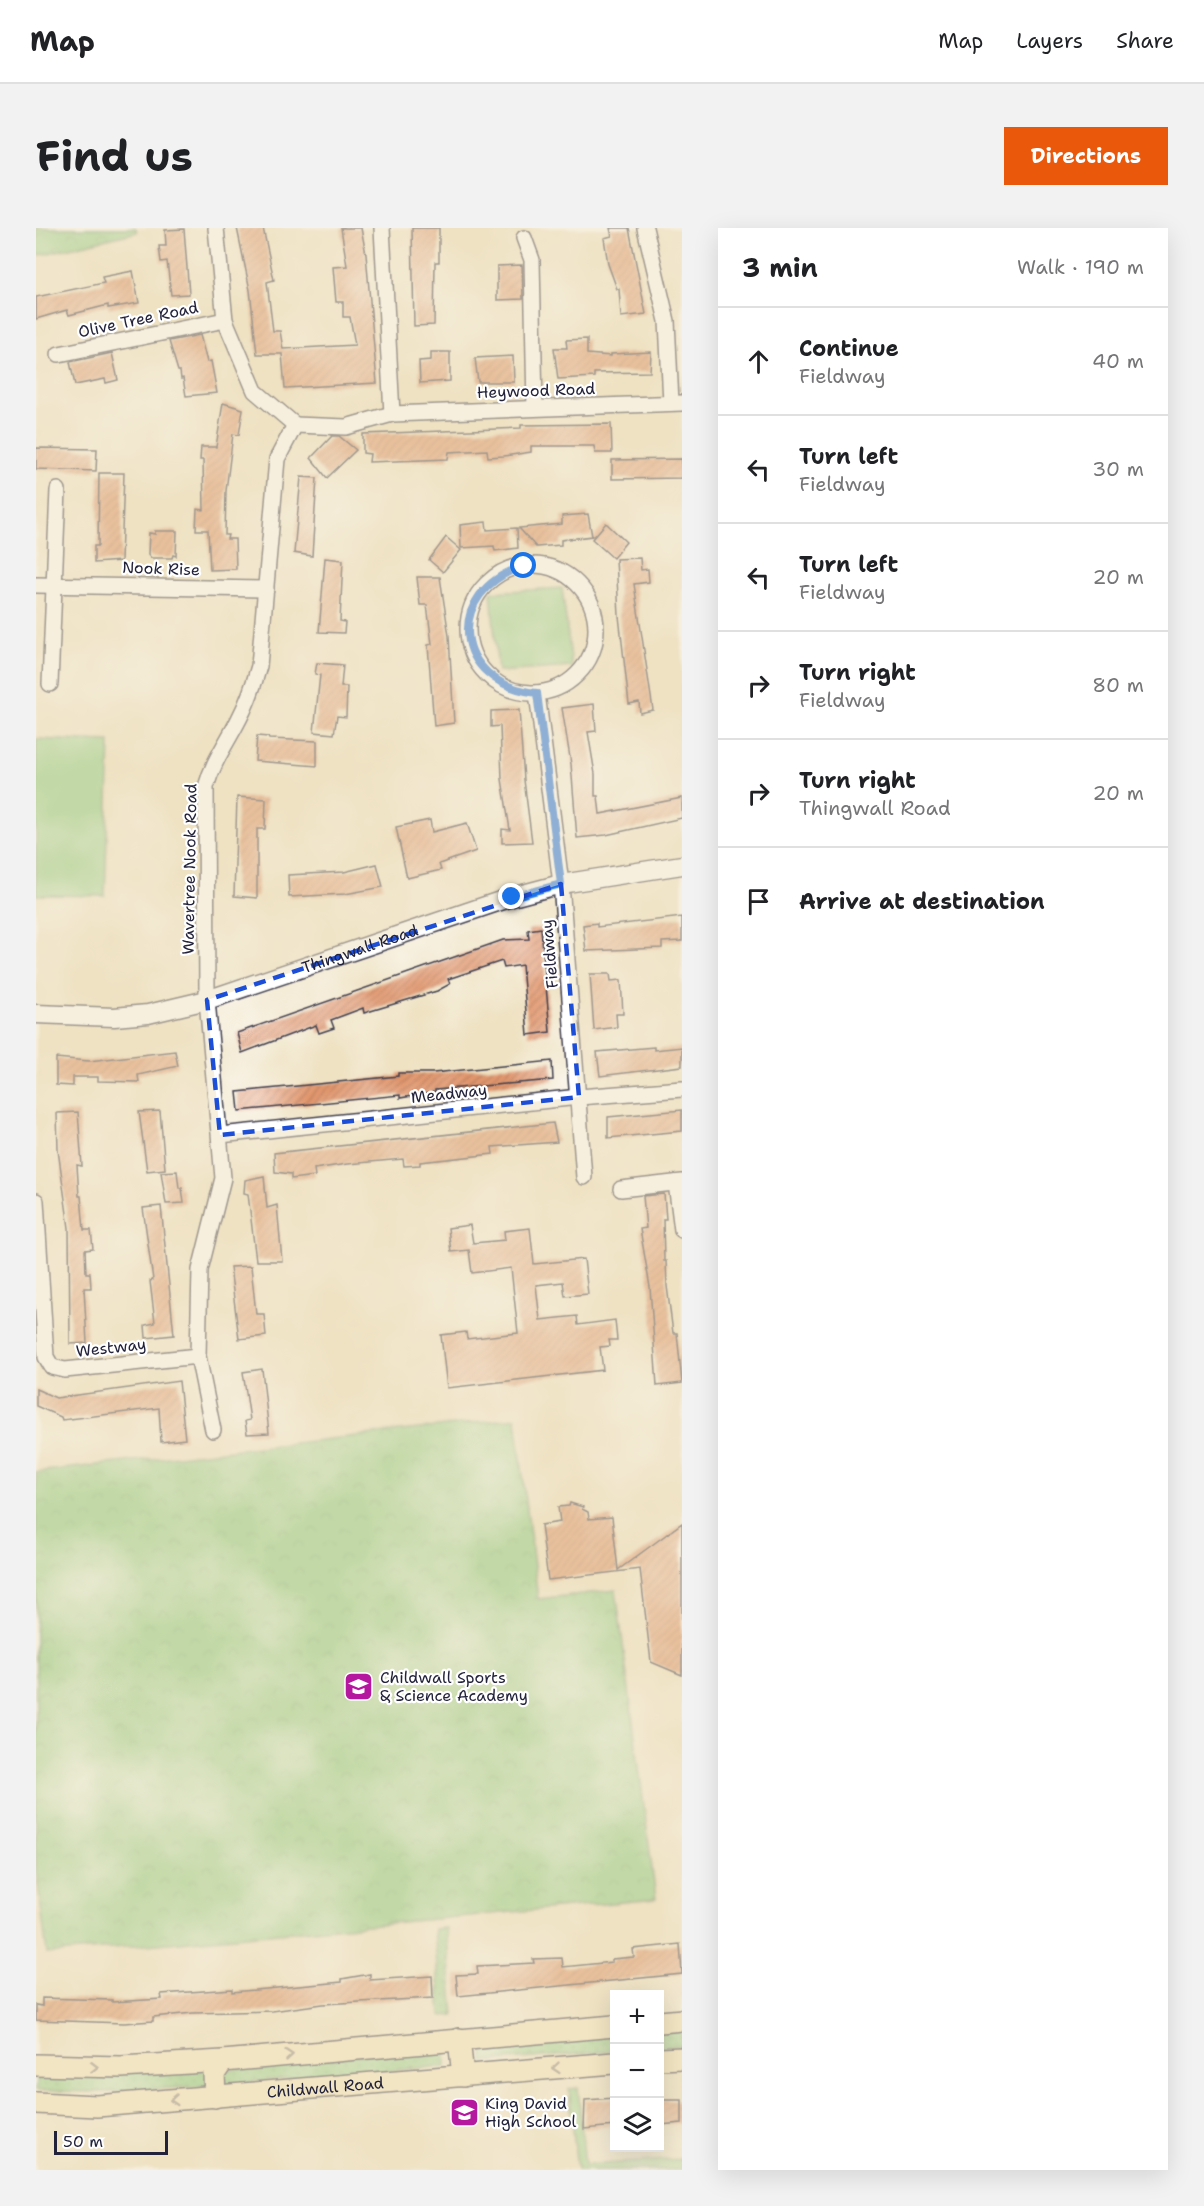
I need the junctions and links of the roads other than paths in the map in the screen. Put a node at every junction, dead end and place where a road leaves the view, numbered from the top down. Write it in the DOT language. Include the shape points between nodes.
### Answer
graph roads {
  1 [pos="216,228"];
  2 [pos="382,228"];
  3 [pos="645,228"];
  4 [pos="524,238"];
  5 [pos="225,320"];
  6 [pos="59,354"];
  7 [pos="676,403"];
  8 [pos="535,408"];
  9 [pos="392,414"];
  10 [pos="295,425"];
  11 [pos="58,490"];
  12 [pos="36,585"];
  13 [pos="55,586"];
  14 [pos="266,589"];
  15 [pos="50,684"];
  16 [pos="537,693"];
  17 [pos="682,865"];
  18 [pos="561,884"];
  19 [pos="207,1000"];
  20 [pos="36,1014"];
  21 [pos="682,1089"];
  22 [pos="579,1097"];
  23 [pos="220,1135"];
  24 [pos="584,1177"];
  25 [pos="679,1182"];
  26 [pos="621,1189"];
  27 [pos="36,1201"];
  28 [pos="682,1230"];
  29 [pos="198,1356"];
  30 [pos="213,1430"];
  31 [pos="682,2020"];
  32 [pos="664,2022"];
  33 [pos="610,2026"];
  34 [pos="459,2039"];
  35 [pos="682,2058"];
  36 [pos="664,2060"];
  37 [pos="223,2061"];
  38 [pos="610,2063"];
  39 [pos="36,2065"];
  40 [pos="463,2076"];
  41 [pos="215,2097"];
  42 [pos="36,2103"];
  1 -- 5 [label="street"];
  2 -- 9 [label="street"];
  3 -- 7 [label="street" via="667,321"];
  4 -- 8 [label="street" via="532,260"];
  5 -- 6 [label="street, Olive Tree Road"];
  5 -- 10 [label="street" via="255,391"];
  7 -- 8 [label="street, Heywood Road"];
  8 -- 9 [label="street, Heywood Road"];
  9 -- 10 [label="street" via="346,427"];
  10 -- 14 [label="street, Wavertree Nook Road" via="278,459"];
  11 -- 13 [label="street"];
  12 -- 13 [label="street, Nook Rise"];
  13 -- 14 [label="street, Nook Rise"];
  13 -- 15 [label="street"];
  14 -- 19 [label="street, Wavertree Nook Road" via="259,666 252,691 217,756 206,788"];
  16 -- 16 [label="street" via="515,691 495,682 480,666 471,646 468,625 474,604 486,585 503,572 524,566 564,573 580,586 591,603 596,623 595,643 574,678"];
  16 -- 18 [label="street, Fieldway"];
  17 -- 18 [label="street, Thingwall Road"];
  18 -- 19 [label="street, Thingwall Road" via="470,909"];
  18 -- 22 [label="street, Fieldway"];
  19 -- 20 [label="street, Thingwall Road" via="148,1014 114,1017"];
  19 -- 23 [label="street, Wavertree Nook Road"];
  21 -- 22 [label="street, Meadway"];
  22 -- 23 [label="street, Meadway"];
  22 -- 24 [label="street, Fieldway"];
  23 -- 29 [label="street, Wavertree Nook Road" via="223,1178 200,1269"];
  25 -- 26 [label="street"];
  25 -- 28 [label="street"];
  27 -- 29 [label="street, Westway" via="45,1357 52,1367 65,1370"];
  29 -- 30 [label="street, Wavertree Nook Road"];
  31 -- 32 [label="main road"];
  33 -- 34 [label="main road"];
  37 -- 34 [label="main road, one-way"];
  34 -- 40 [label="main road"];
  35 -- 36 [label="main road"];
  39 -- 37 [label="main road, one-way" via="121,2067"];
  37 -- 41 [label="main road" via="214,2074"];
  38 -- 40 [label="main road, Childwall Road, one-way"];
  40 -- 41 [label="main road, Childwall Road"];
  41 -- 42 [label="main road, Childwall Road, one-way" via="97,2106"];
}
